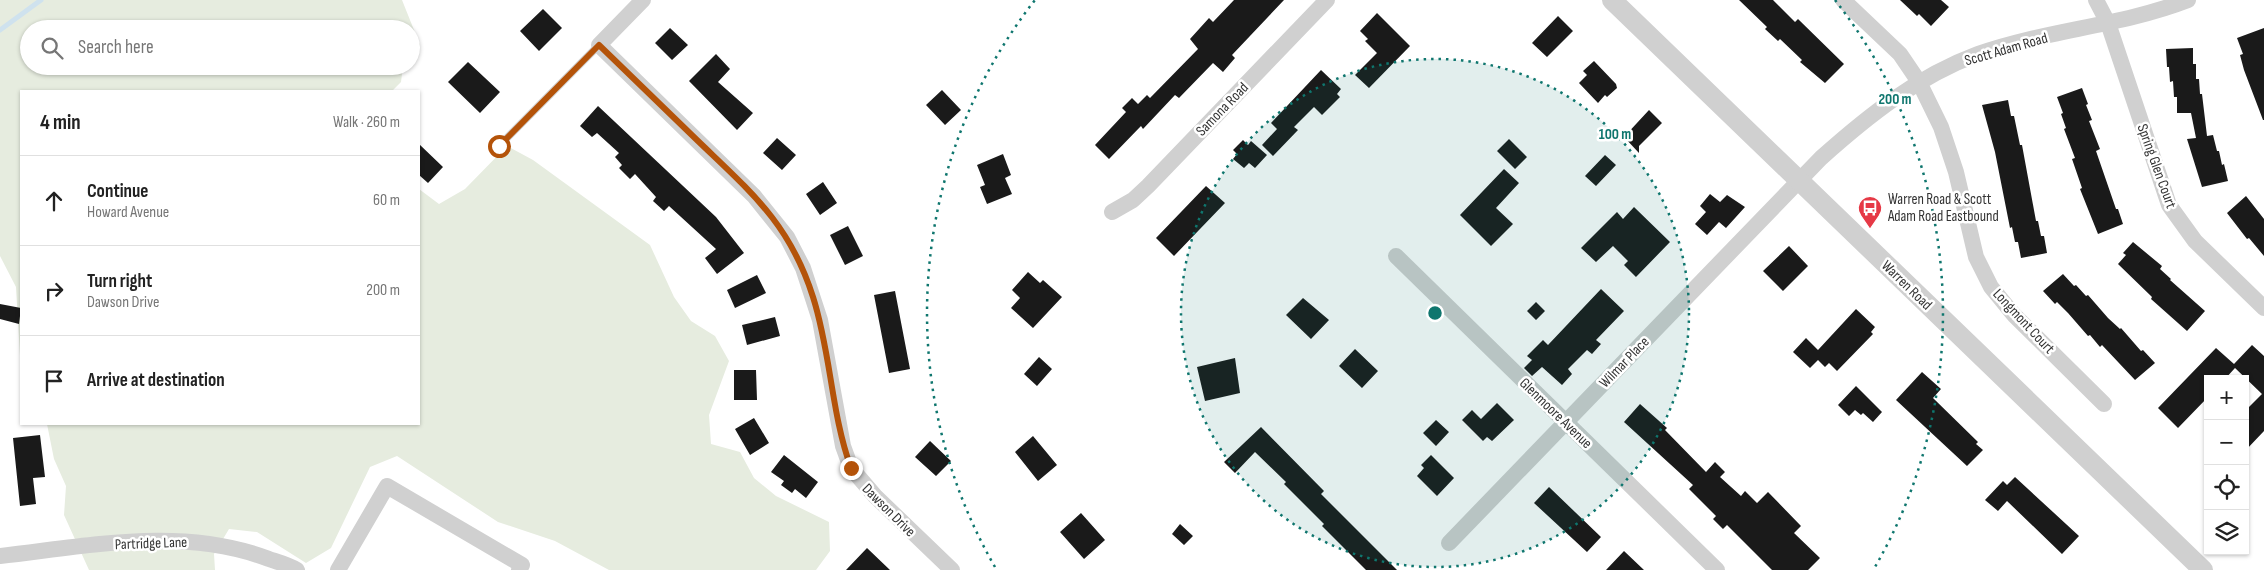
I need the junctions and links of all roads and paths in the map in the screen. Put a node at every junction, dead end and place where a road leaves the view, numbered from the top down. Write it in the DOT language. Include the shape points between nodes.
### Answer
graph roads {
  1 [pos="643,0"];
  2 [pos="1327,0"];
  3 [pos="1612,0"];
  4 [pos="1843,0"];
  5 [pos="2096,0"];
  6 [pos="2188,0"];
  7 [pos="2108,23"];
  8 [pos="599,45"];
  9 [pos="1919,82"];
  10 [pos="499,146"];
  11 [pos="1799,181"];
  12 [pos="1112,212"];
  13 [pos="1396,256"];
  14 [pos="2264,308"];
  15 [pos="2104,404"];
  16 [pos="1565,422"];
  17 [pos="1448,543"];
  18 [pos="0,556"];
  19 [pos="297,570"];
  20 [pos="338,570"];
  21 [pos="519,570"];
  22 [pos="952,570"];
  23 [pos="1717,570"];
  24 [pos="2203,570"];
  1 -- 8 [label="street"];
  2 -- 12 [label="street, Samona Road" via="1148,186"];
  3 -- 11 [label="street, Warren Road"];
  4 -- 9 [label="street, Longmont Court" via="1900,54"];
  5 -- 7 [label="street, Spring Glen Court"];
  6 -- 7 [label="street, Scott Adam Road"];
  7 -- 9 [label="street, Scott Adam Road" via="1994,49"];
  7 -- 14 [label="street, Spring Glen Court" via="2169,205 2195,240"];
  8 -- 10 [label="lane"];
  8 -- 22 [label="street, Dawson Drive" via="754,196 787,237 803,268 820,320 843,446 851,468 875,496"];
  9 -- 11 [label="street, Scott Adam Road" via="1856,126"];
  9 -- 15 [label="street, Longmont Court" via="1941,127 1956,172 1976,258 1991,286 2014,315"];
  11 -- 16 [label="street, Wilmar Place"];
  11 -- 24 [label="street, Warren Road"];
  13 -- 16 [label="street, Glenmoore Avenue"];
  16 -- 17 [label="street, Wilmar Place"];
  16 -- 23 [label="street, Glenmoore Avenue"];
  18 -- 19 [label="street, Partridge Lane" via="175,539 229,546"];
  20 -- 21 [label="street" via="387,486 522,565"];
}
